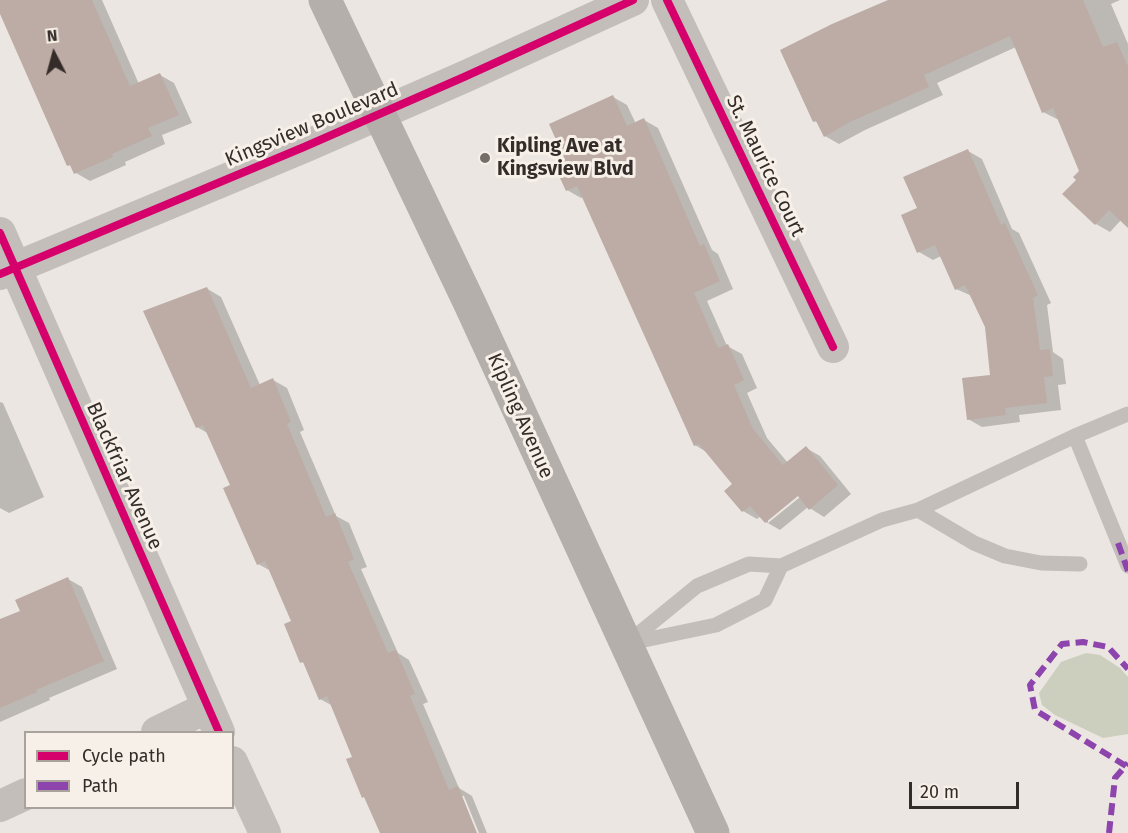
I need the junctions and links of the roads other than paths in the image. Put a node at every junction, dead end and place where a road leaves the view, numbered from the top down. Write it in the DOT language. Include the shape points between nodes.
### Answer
graph roads {
  1 [pos="325,0"];
  2 [pos="633,0"];
  3 [pos="667,0"];
  4 [pos="379,114"];
  5 [pos="0,233"];
  6 [pos="8,271"];
  7 [pos="833,347"];
  8 [pos="1128,414"];
  9 [pos="1076,436"];
  10 [pos="918,510"];
  11 [pos="1123,539"];
  12 [pos="1080,564"];
  13 [pos="781,566"];
  14 [pos="1128,566"];
  15 [pos="626,644"];
  16 [pos="213,720"];
  17 [pos="162,731"];
  18 [pos="234,766"];
  19 [pos="24,795"];
  20 [pos="0,806"];
  21 [pos="265,833"];
  22 [pos="713,833"];
  1 -- 4 [label="main road, Kipling Avenue"];
  2 -- 4 [label="street, Kingsview Boulevard"];
  3 -- 7 [label="street, St. Maurice Court"];
  4 -- 6 [label="street, Kingsview Boulevard"];
  4 -- 15 [label="main road, Kipling Avenue"];
  5 -- 6 [label="street, Blackfriar Avenue"];
  6 -- 16 [label="street, Blackfriar Avenue"];
  8 -- 9 [label="lane"];
  9 -- 10 [label="lane"];
  9 -- 11 [label="lane"];
  10 -- 12 [label="lane" via="1005,556 1041,563"];
  10 -- 13 [label="lane" via="882,520"];
  11 -- 14 [label="lane"];
  13 -- 15 [label="lane" via="749,564 697,586"];
  13 -- 15 [label="lane" via="765,600 716,625"];
  15 -- 22 [label="main road, Kipling Avenue"];
  16 -- 17 [label="street"];
  18 -- 21 [label="street"];
  19 -- 20 [label="street"];
}
